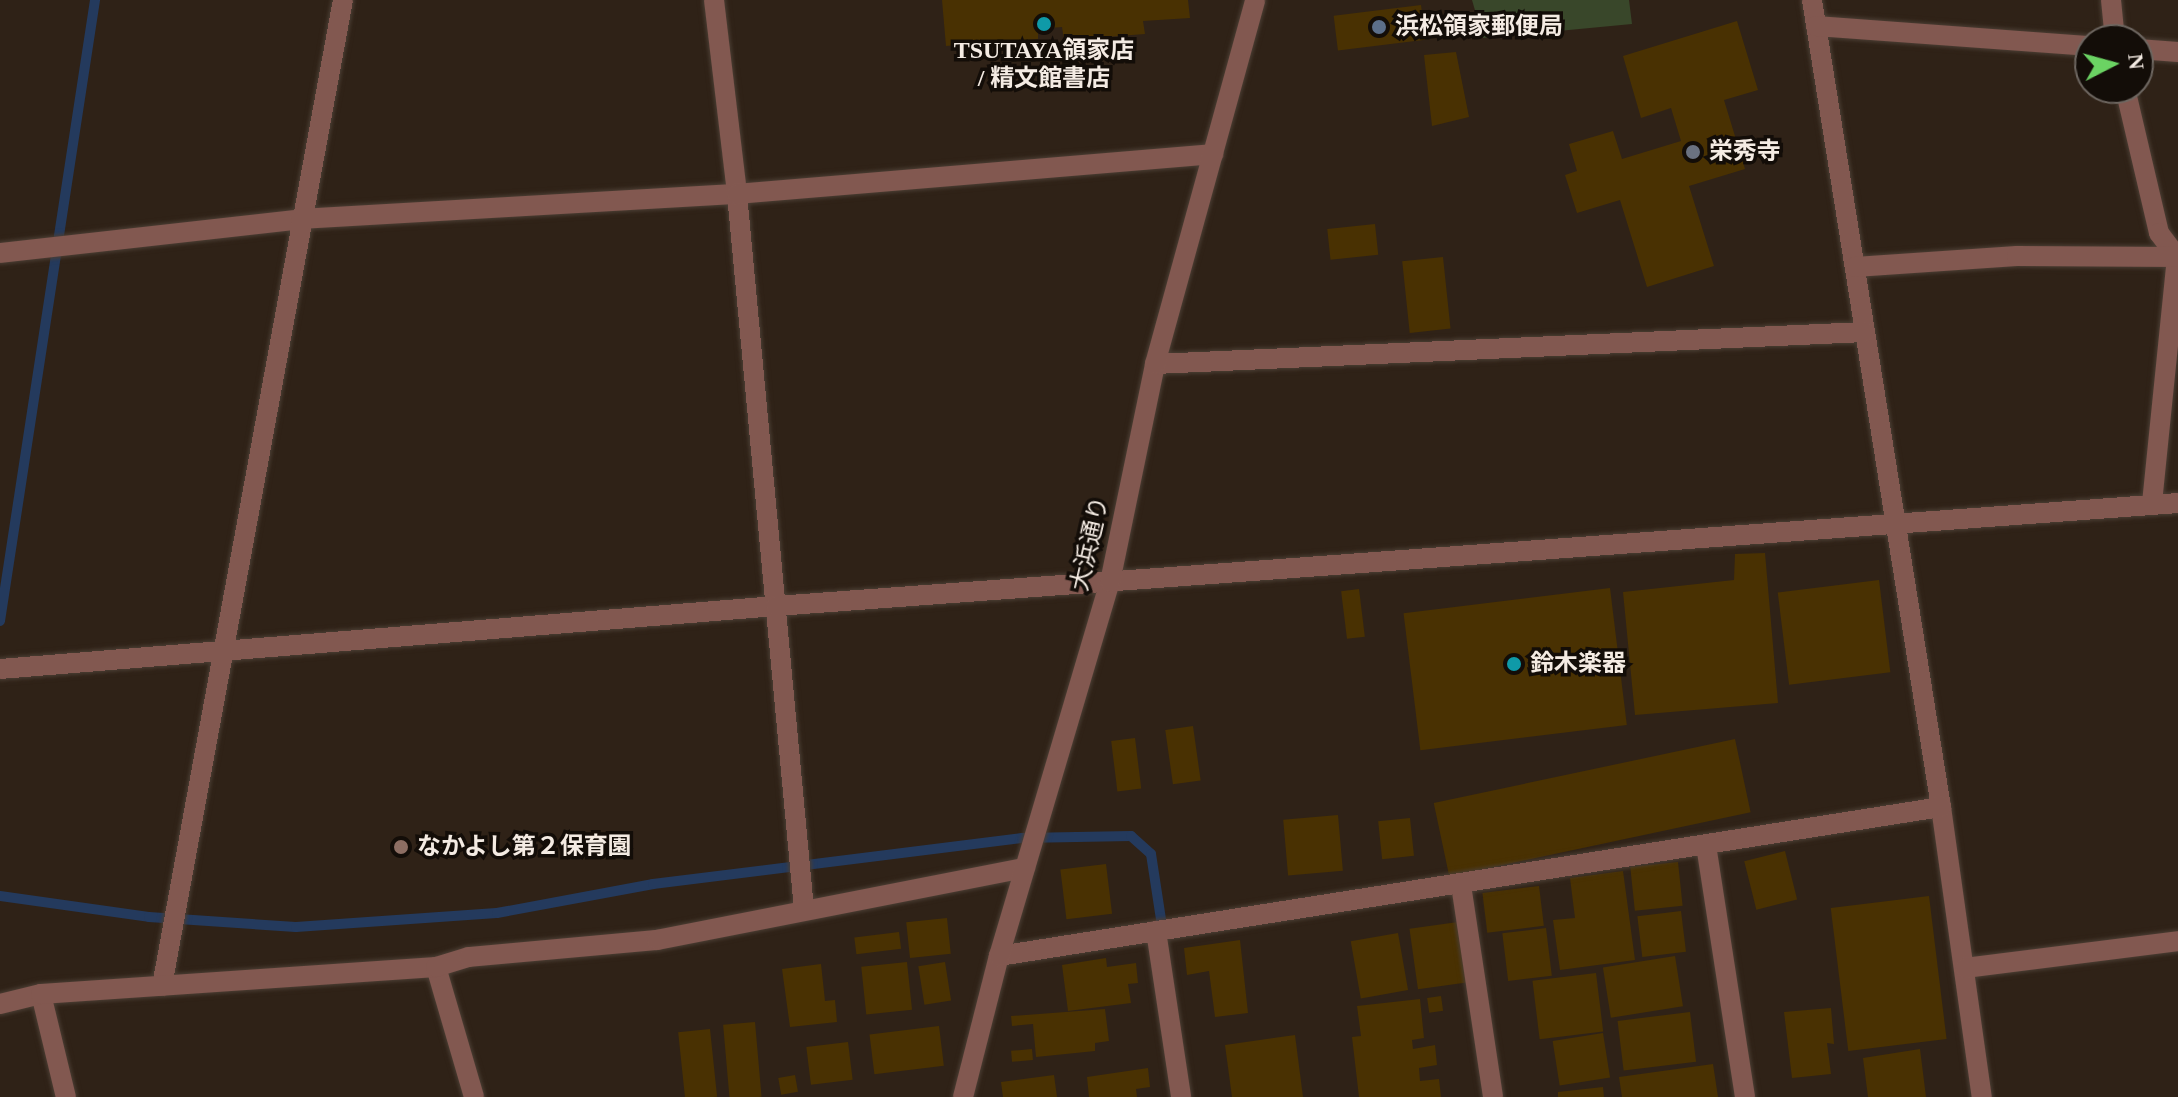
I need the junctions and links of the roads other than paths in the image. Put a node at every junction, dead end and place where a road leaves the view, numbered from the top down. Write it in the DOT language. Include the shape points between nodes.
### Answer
graph roads {
  1 [pos="343,0"];
  2 [pos="714,0"];
  3 [pos="1255,0"];
  4 [pos="1812,0"];
  5 [pos="2111,0"];
  6 [pos="2113,24"];
  7 [pos="1816,26"];
  8 [pos="2074,45"];
  9 [pos="2154,50"];
  10 [pos="2178,52"];
  11 [pos="2129,104"];
  12 [pos="1213,154"];
  13 [pos="737,194"];
  14 [pos="301,219"];
  15 [pos="0,253"];
  16 [pos="2178,257"];
  17 [pos="1855,267"];
  18 [pos="1865,332"];
  19 [pos="1155,364"];
  20 [pos="2178,503"];
  21 [pos="2152,505"];
  22 [pos="1895,523"];
  23 [pos="1110,582"];
  24 [pos="776,606"];
  25 [pos="224,651"];
  26 [pos="0,669"];
  27 [pos="1941,807"];
  28 [pos="1706,845"];
  29 [pos="1025,868"];
  30 [pos="1461,885"];
  31 [pos="804,910"];
  32 [pos="1156,931"];
  33 [pos="2178,941"];
  34 [pos="999,956"];
  35 [pos="436,967"];
  36 [pos="1965,968"];
  37 [pos="162,986"];
  38 [pos="41,994"];
  39 [pos="0,1004"];
  40 [pos="66,1097"];
  41 [pos="474,1097"];
  42 [pos="963,1097"];
  43 [pos="1181,1097"];
  44 [pos="1493,1097"];
  45 [pos="1745,1097"];
  46 [pos="1982,1097"];
  1 -- 14 [label="street"];
  2 -- 13 [label="street"];
  3 -- 12 [label="street, 大浜通り"];
  4 -- 7 [label="street"];
  5 -- 6 [label="street"];
  7 -- 8 [label="street"];
  7 -- 17 [label="street"];
  9 -- 10 [label="street"];
  11 -- 16 [label="street" via="2159,233"];
  12 -- 13 [label="street"];
  12 -- 19 [label="street, 大浜通り"];
  13 -- 14 [label="street"];
  13 -- 24 [label="street"];
  14 -- 15 [label="street"];
  14 -- 25 [label="street"];
  16 -- 17 [label="street" via="2017,256"];
  16 -- 21 [label="street"];
  17 -- 18 [label="street"];
  18 -- 19 [label="street"];
  18 -- 22 [label="street"];
  19 -- 23 [label="street, 大浜通り"];
  20 -- 21 [label="street"];
  21 -- 22 [label="street"];
  22 -- 23 [label="street"];
  22 -- 27 [label="street"];
  23 -- 24 [label="street"];
  23 -- 29 [label="street, 大浜通り"];
  24 -- 25 [label="street"];
  24 -- 31 [label="street"];
  25 -- 26 [label="street"];
  25 -- 37 [label="street"];
  27 -- 28 [label="street"];
  27 -- 36 [label="street"];
  28 -- 30 [label="street"];
  28 -- 45 [label="street"];
  29 -- 31 [label="street"];
  29 -- 34 [label="street, 大浜通り"];
  30 -- 32 [label="street"];
  30 -- 44 [label="street"];
  31 -- 35 [label="street" via="657,940 469,957"];
  32 -- 34 [label="street"];
  32 -- 43 [label="street"];
  33 -- 36 [label="street"];
  34 -- 42 [label="street, 大浜通り"];
  35 -- 37 [label="street"];
  35 -- 41 [label="street"];
  36 -- 46 [label="street"];
  37 -- 38 [label="street"];
  38 -- 39 [label="street"];
  38 -- 40 [label="street"];
}
